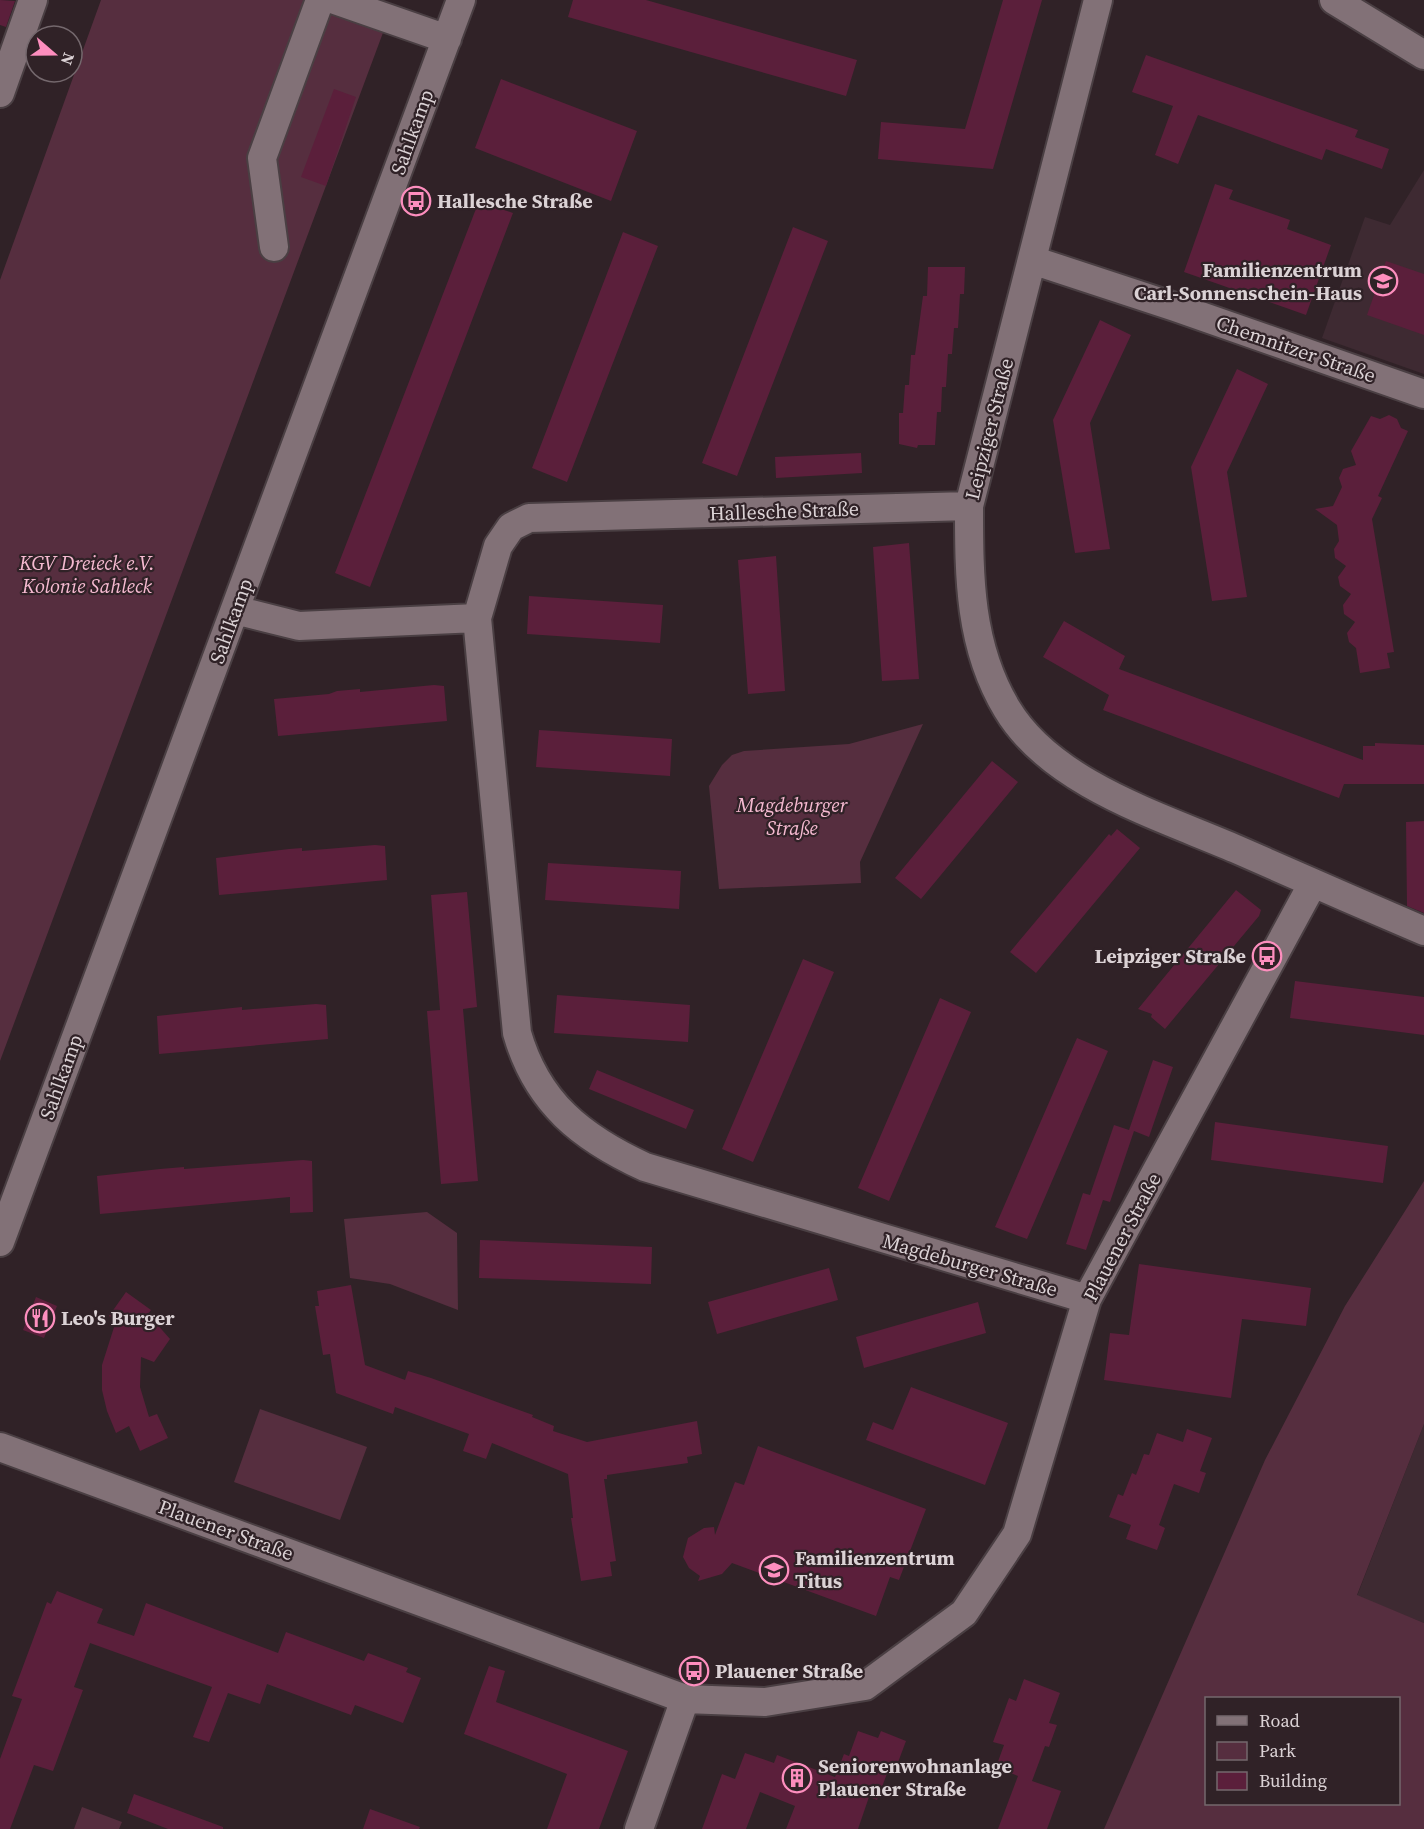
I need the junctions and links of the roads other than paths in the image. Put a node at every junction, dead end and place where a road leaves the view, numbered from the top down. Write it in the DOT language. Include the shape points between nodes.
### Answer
graph roads {
  1 [pos="33,0"];
  2 [pos="320,0"];
  3 [pos="336,0"];
  4 [pos="461,0"];
  5 [pos="1098,0"];
  6 [pos="1334,0"];
  7 [pos="447,39"];
  8 [pos="1424,56"];
  9 [pos="0,93"];
  10 [pos="274,247"];
  11 [pos="1032,260"];
  12 [pos="1424,394"];
  13 [pos="969,506"];
  14 [pos="235,610"];
  15 [pos="477,618"];
  16 [pos="1313,883"];
  17 [pos="1424,931"];
  18 [pos="0,1242"];
  19 [pos="1087,1299"];
  20 [pos="0,1447"];
  21 [pos="685,1699"];
  22 [pos="639,1829"];
  1 -- 9 [label="street"];
  2 -- 10 [label="street" via="262,158"];
  3 -- 7 [label="street"];
  4 -- 7 [label="street, Sahlkamp"];
  5 -- 11 [label="street, Leipziger Straße"];
  6 -- 8 [label="street"];
  7 -- 14 [label="street, Sahlkamp"];
  11 -- 12 [label="street, Chemnitzer Straße"];
  11 -- 13 [label="street, Leipziger Straße"];
  13 -- 15 [label="street, Hallesche Straße" via="529,518 511,527 498,546"];
  13 -- 16 [label="street, Leipziger Straße" via="969,578 979,642 1007,710 1033,743 1058,764 1114,796"];
  14 -- 15 [label="street" via="300,626"];
  14 -- 18 [label="street, Sahlkamp"];
  15 -- 19 [label="street, Magdeburger Straße" via="517,1034 525,1062 545,1095 574,1125 610,1151 645,1167"];
  16 -- 17 [label="street, Leipziger Straße"];
  16 -- 19 [label="street, Plauener Straße"];
  19 -- 21 [label="street, Plauener Straße" via="1017,1534 964,1613 865,1686 765,1702"];
  20 -- 21 [label="street, Plauener Straße"];
  21 -- 22 [label="street"];
}
